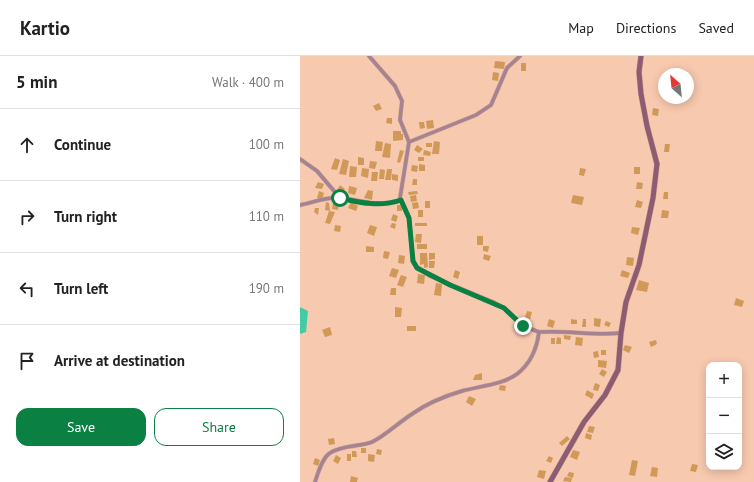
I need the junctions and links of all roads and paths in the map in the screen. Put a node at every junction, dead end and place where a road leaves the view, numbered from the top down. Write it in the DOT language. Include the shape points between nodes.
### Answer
graph roads {
  1 [pos="369,56"];
  2 [pos="520,56"];
  3 [pos="641,56"];
  4 [pos="409,142"];
  5 [pos="300,159"];
  6 [pos="340,198"];
  7 [pos="401,200"];
  8 [pos="300,205"];
  9 [pos="540,332"];
  10 [pos="620,333"];
  11 [pos="315,482"];
  12 [pos="550,482"];
  1 -- 4 [label="street" via="395,86 402,101 400,120"];
  2 -- 4 [label="street" via="507,68 491,105 476,116"];
  3 -- 10 [label="street" via="641,94 657,164 653,198 639,265 626,302"];
  4 -- 7 [label="street"];
  5 -- 6 [label="street" via="317,171"];
  6 -- 7 [label="street" via="366,204 384,204"];
  6 -- 8 [label="street"];
  7 -- 9 [label="street" via="409,218 413,261 417,268 504,308 523,326"];
  9 -- 10 [label="street" via="604,335"];
  9 -- 11 [label="street" via="532,356 515,375 440,399 414,412 371,442 330,453"];
  10 -- 12 [label="street" via="618,370 605,395 584,422"];
}
